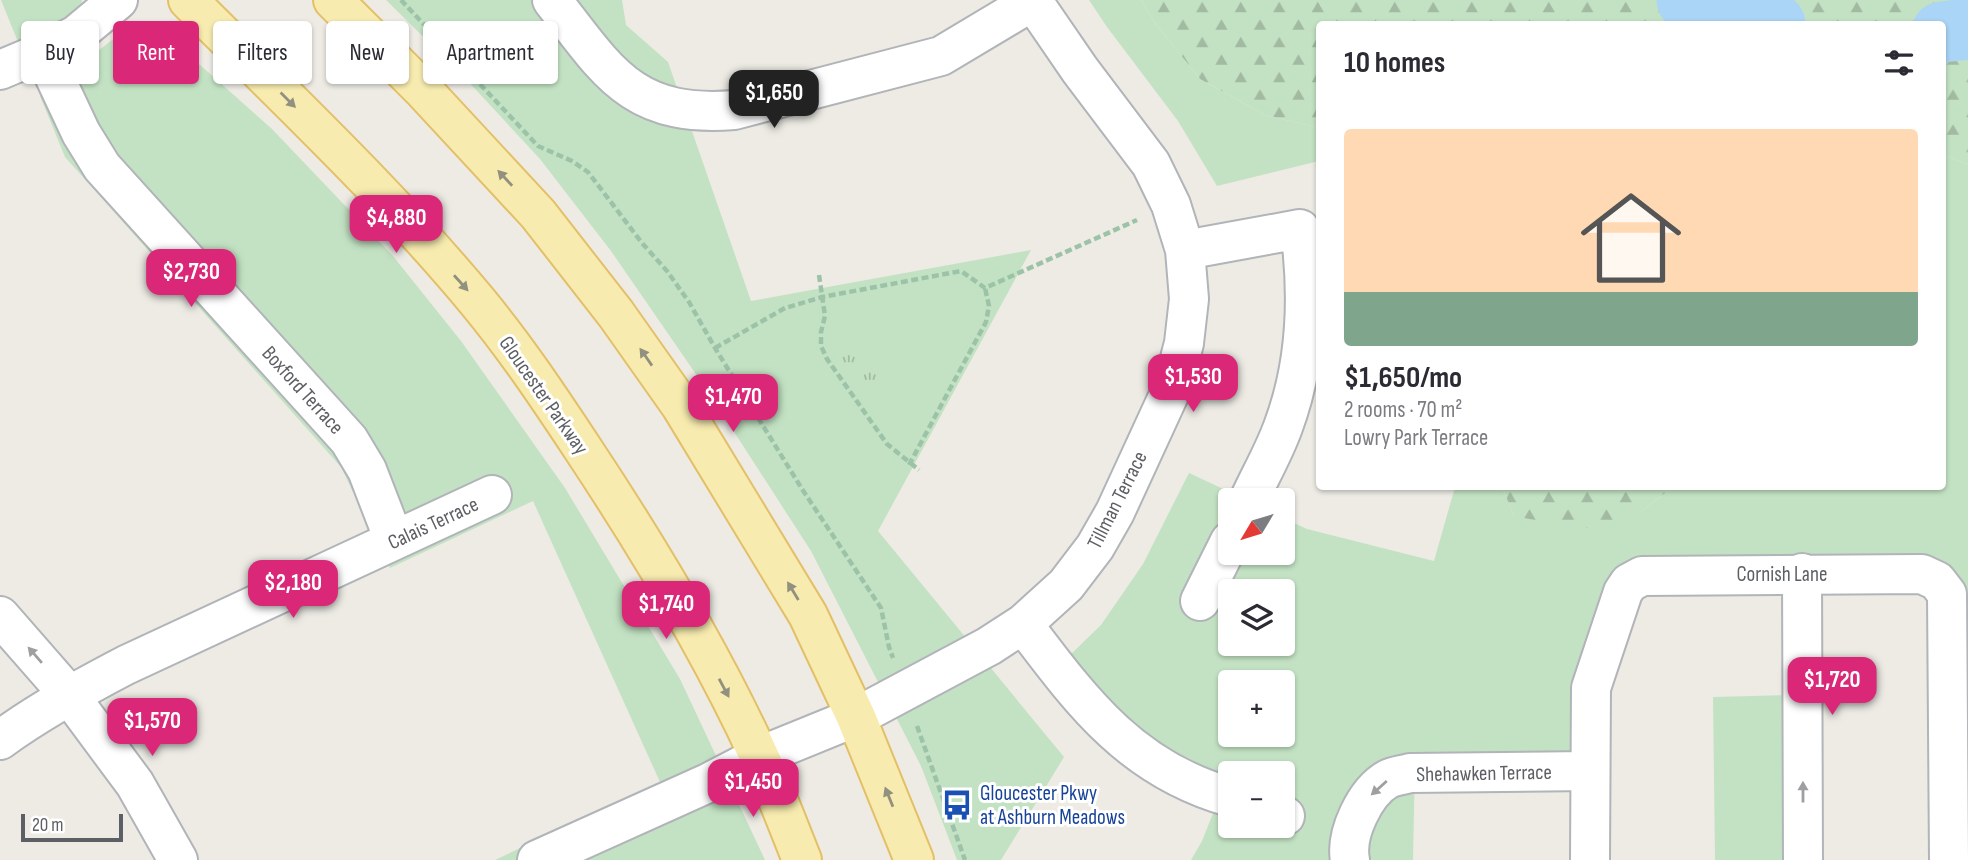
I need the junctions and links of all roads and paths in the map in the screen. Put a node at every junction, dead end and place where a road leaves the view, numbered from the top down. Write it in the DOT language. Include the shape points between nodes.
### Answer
graph roads {
  1 [pos="118,0"];
  2 [pos="188,0"];
  3 [pos="333,0"];
  4 [pos="552,0"];
  5 [pos="1032,0"];
  6 [pos="92,21"];
  7 [pos="21,61"];
  8 [pos="0,70"];
  9 [pos="58,84"];
  10 [pos="1171,205"];
  11 [pos="1185,250"];
  12 [pos="819,275"];
  13 [pos="985,288"];
  14 [pos="822,297"];
  15 [pos="715,348"];
  16 [pos="909,465"];
  17 [pos="919,470"];
  18 [pos="1255,488"];
  19 [pos="492,495"];
  20 [pos="394,540"];
  21 [pos="1218,565"];
  22 [pos="1802,573"];
  23 [pos="1200,601"];
  24 [pos="0,616"];
  25 [pos="1023,624"];
  26 [pos="69,695"];
  27 [pos="856,717"];
  28 [pos="0,740"];
  29 [pos="760,756"];
  30 [pos="1590,771"];
  31 [pos="1218,792"];
  32 [pos="178,860"];
  33 [pos="537,860"];
  34 [pos="802,860"];
  35 [pos="914,860"];
  36 [pos="1350,860"];
  37 [pos="1591,860"];
  38 [pos="1803,860"];
  39 [pos="1949,860"];
  1 -- 6 [label="street"];
  2 -- 29 [label="main road, Gloucester Parkway, one-way" via="340,151 478,302 613,494 689,621"];
  27 -- 3 [label="main road, one-way" via="800,603 681,405 616,314 538,214"];
  4 -- 5 [label="street" via="605,69 633,92 669,107 705,112 734,110 941,56"];
  5 -- 10 [label="street, Tillman Terrace" via="1144,154"];
  7 -- 8 [label="street"];
  9 -- 20 [label="street, Boxford Terrace" via="102,167 349,440 367,470"];
  10 -- 11 [label="street, Tillman Terrace"];
  10 -- 13 [label="path"];
  11 -- 18 [label="street" via="1300,229 1306,313 1299,370 1283,427"];
  11 -- 25 [label="street, Tillman Terrace" via="1189,299 1173,386 1095,547 1066,585"];
  12 -- 14 [label="path"];
  13 -- 14 [label="path" via="961,271"];
  13 -- 16 [label="path" via="986,322"];
  14 -- 15 [label="path" via="785,308"];
  14 -- 16 [label="path" via="821,346 827,359 887,444"];
  16 -- 17 [label="path"];
  19 -- 20 [label="street, Calais Terrace"];
  20 -- 26 [label="street, Calais Terrace"];
  21 -- 23 [label="street"];
  22 -- 30 [label="street, Cornish Lane" via="1642,576 1629,583 1591,688"];
  38 -- 22 [label="street, one-way"];
  22 -- 39 [label="street, Cornish Lane" via="1922,574 1937,580 1947,594"];
  26 -- 24 [label="street, one-way"];
  25 -- 27 [label="street, Tillman Terrace"];
  25 -- 31 [label="street" via="1095,716 1127,745 1167,772"];
  26 -- 28 [label="street, Calais Terrace"];
  26 -- 32 [label="street" via="135,784"];
  27 -- 29 [label="street, Tillman Terrace"];
  35 -- 27 [label="main road, one-way"];
  29 -- 33 [label="street, Tillman Terrace"];
  29 -- 34 [label="main road, Gloucester Parkway"];
  30 -- 36 [label="street, Shehawken Terrace, one-way" via="1410,773 1389,779 1372,792 1351,830"];
  30 -- 37 [label="street, Cornish Lane"];
}
